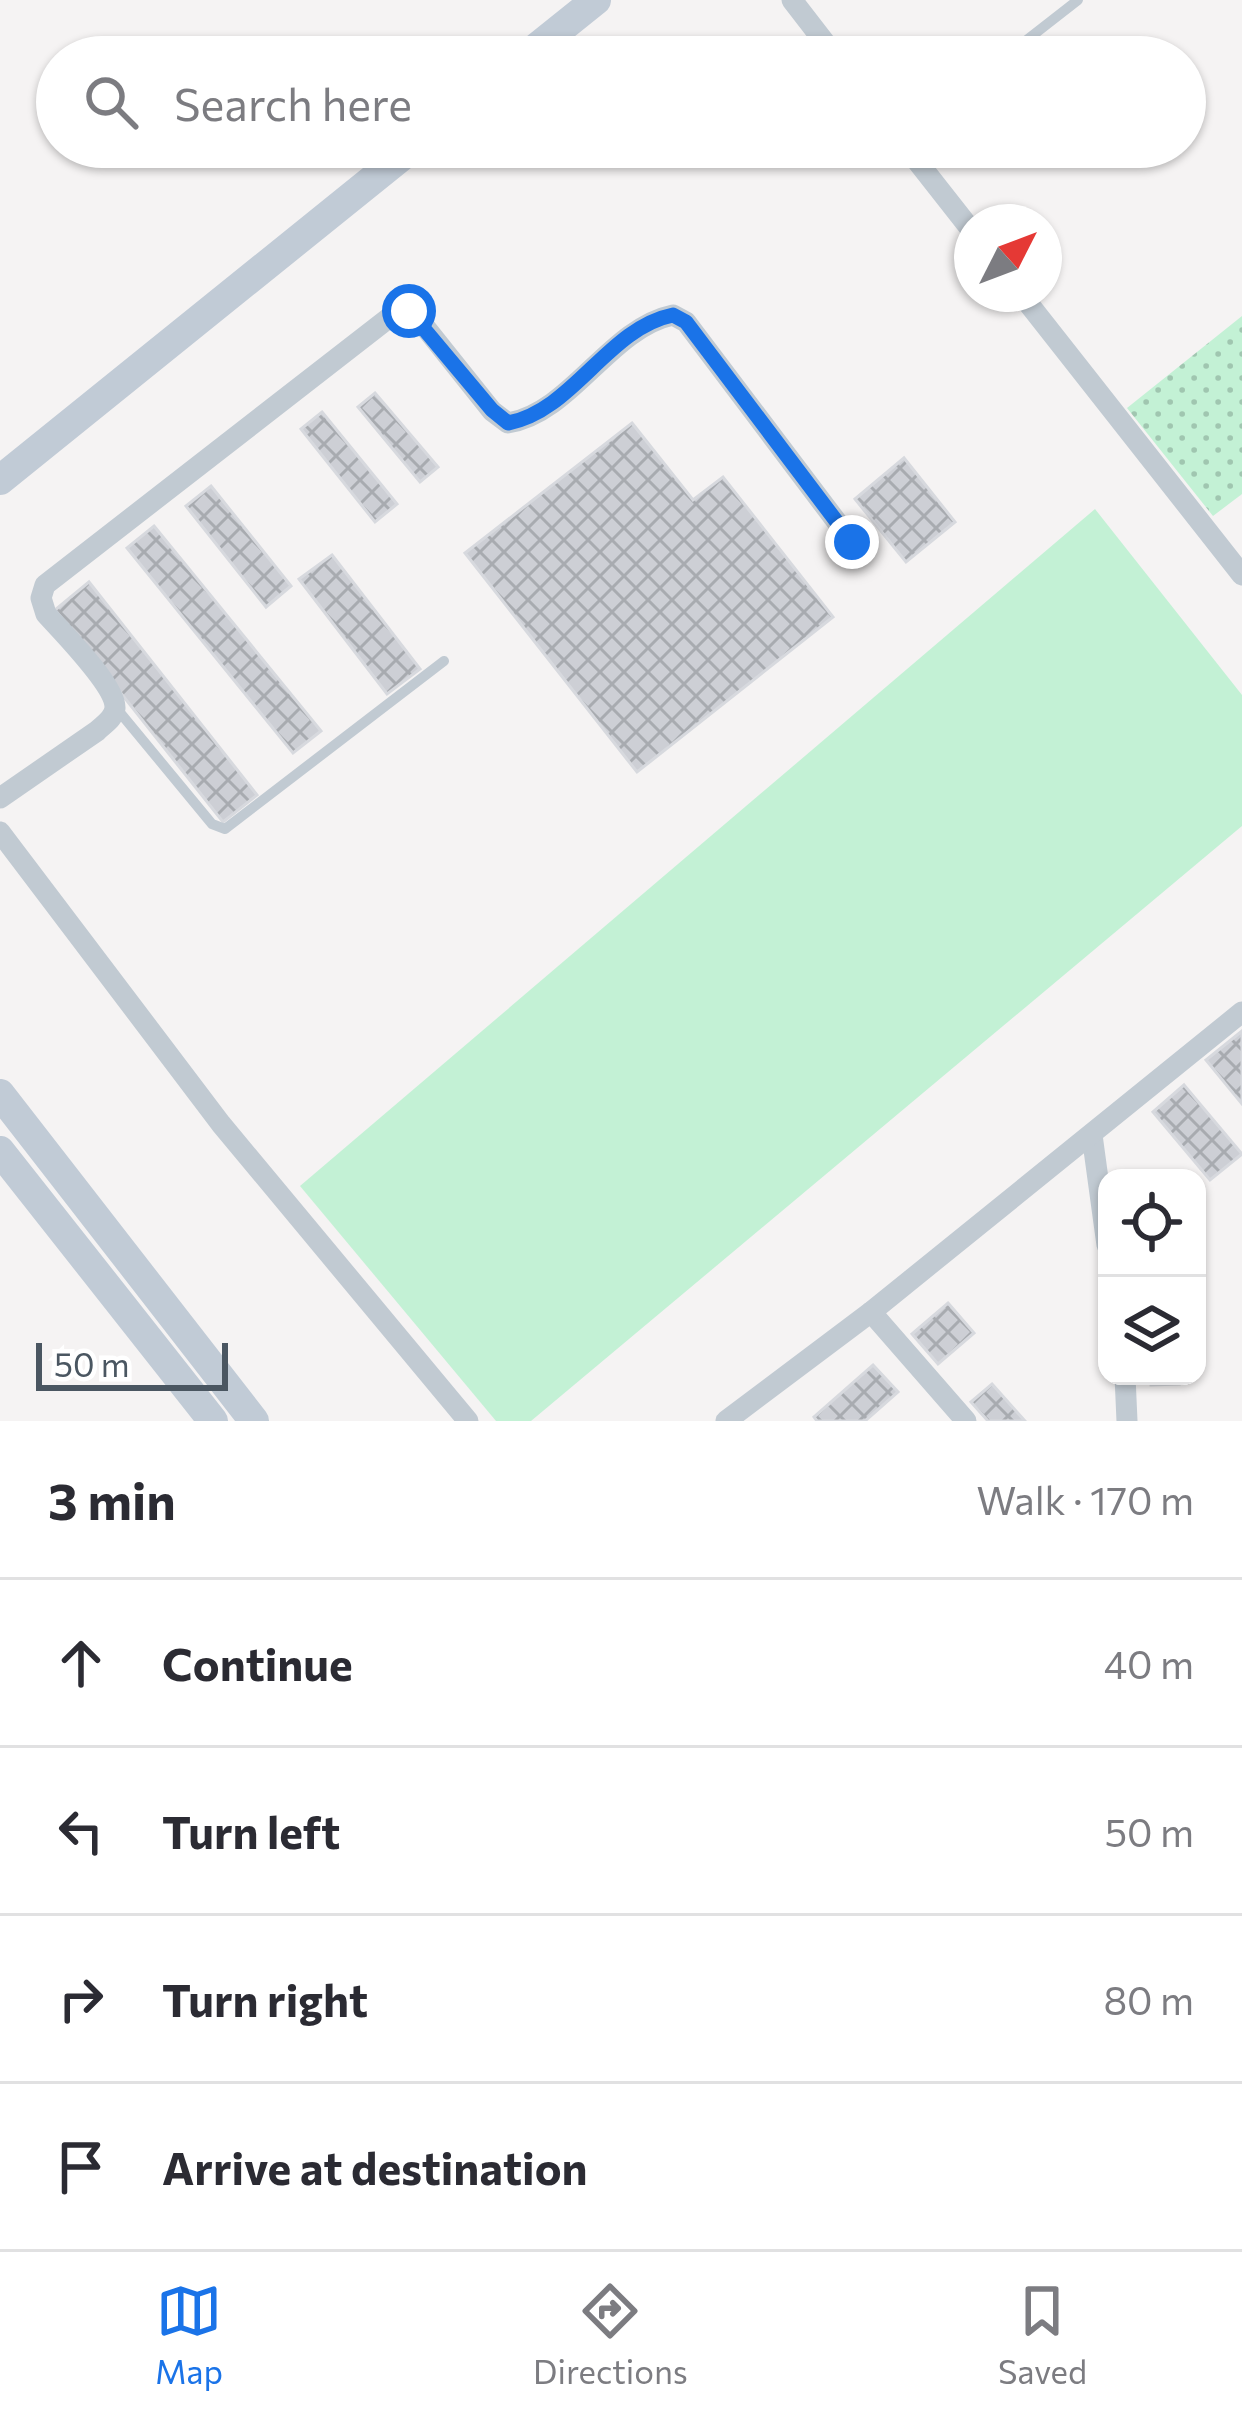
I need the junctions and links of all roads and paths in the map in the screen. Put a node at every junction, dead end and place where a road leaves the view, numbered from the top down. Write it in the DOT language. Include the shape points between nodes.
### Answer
graph roads {
  1 [pos="596,0"];
  2 [pos="792,0"];
  3 [pos="1078,0"];
  4 [pos="551,36"];
  5 [pos="820,36"];
  6 [pos="1032,36"];
  7 [pos="387,168"];
  8 [pos="922,168"];
  9 [pos="954,208"];
  10 [pos="1036,312"];
  11 [pos="0,480"];
  12 [pos="852,542"];
  13 [pos="1237,560"];
  14 [pos="444,661"];
  15 [pos="115,706"];
  16 [pos="0,798"];
  17 [pos="0,832"];
  18 [pos="1242,1012"];
  19 [pos="0,1094"];
  20 [pos="1092,1136"];
  21 [pos="0,1151"];
  22 [pos="1098,1180"];
  23 [pos="871,1312"];
  24 [pos="1125,1385"];
  25 [pos="213,1421"];
  26 [pos="254,1421"];
  27 [pos="468,1421"];
  28 [pos="726,1421"];
  29 [pos="966,1421"];
  30 [pos="1127,1421"];
  1 -- 4 [label="main road"];
  2 -- 5 [label="street"];
  3 -- 6 [label="lane"];
  7 -- 11 [label="main road"];
  8 -- 9 [label="street"];
  10 -- 13 [label="street"];
  12 -- 15 [label="street" via="673,315 640,328 536,413 508,423 421,322 399,310 45,585 46,614"];
  14 -- 15 [label="lane" via="224,829"];
  15 -- 16 [label="street" via="97,730"];
  17 -- 27 [label="street" via="220,1124"];
  18 -- 20 [label="street"];
  19 -- 26 [label="main road"];
  20 -- 22 [label="street"];
  20 -- 23 [label="street"];
  21 -- 25 [label="main road"];
  23 -- 28 [label="street"];
  23 -- 29 [label="street"];
  24 -- 30 [label="street"];
}
